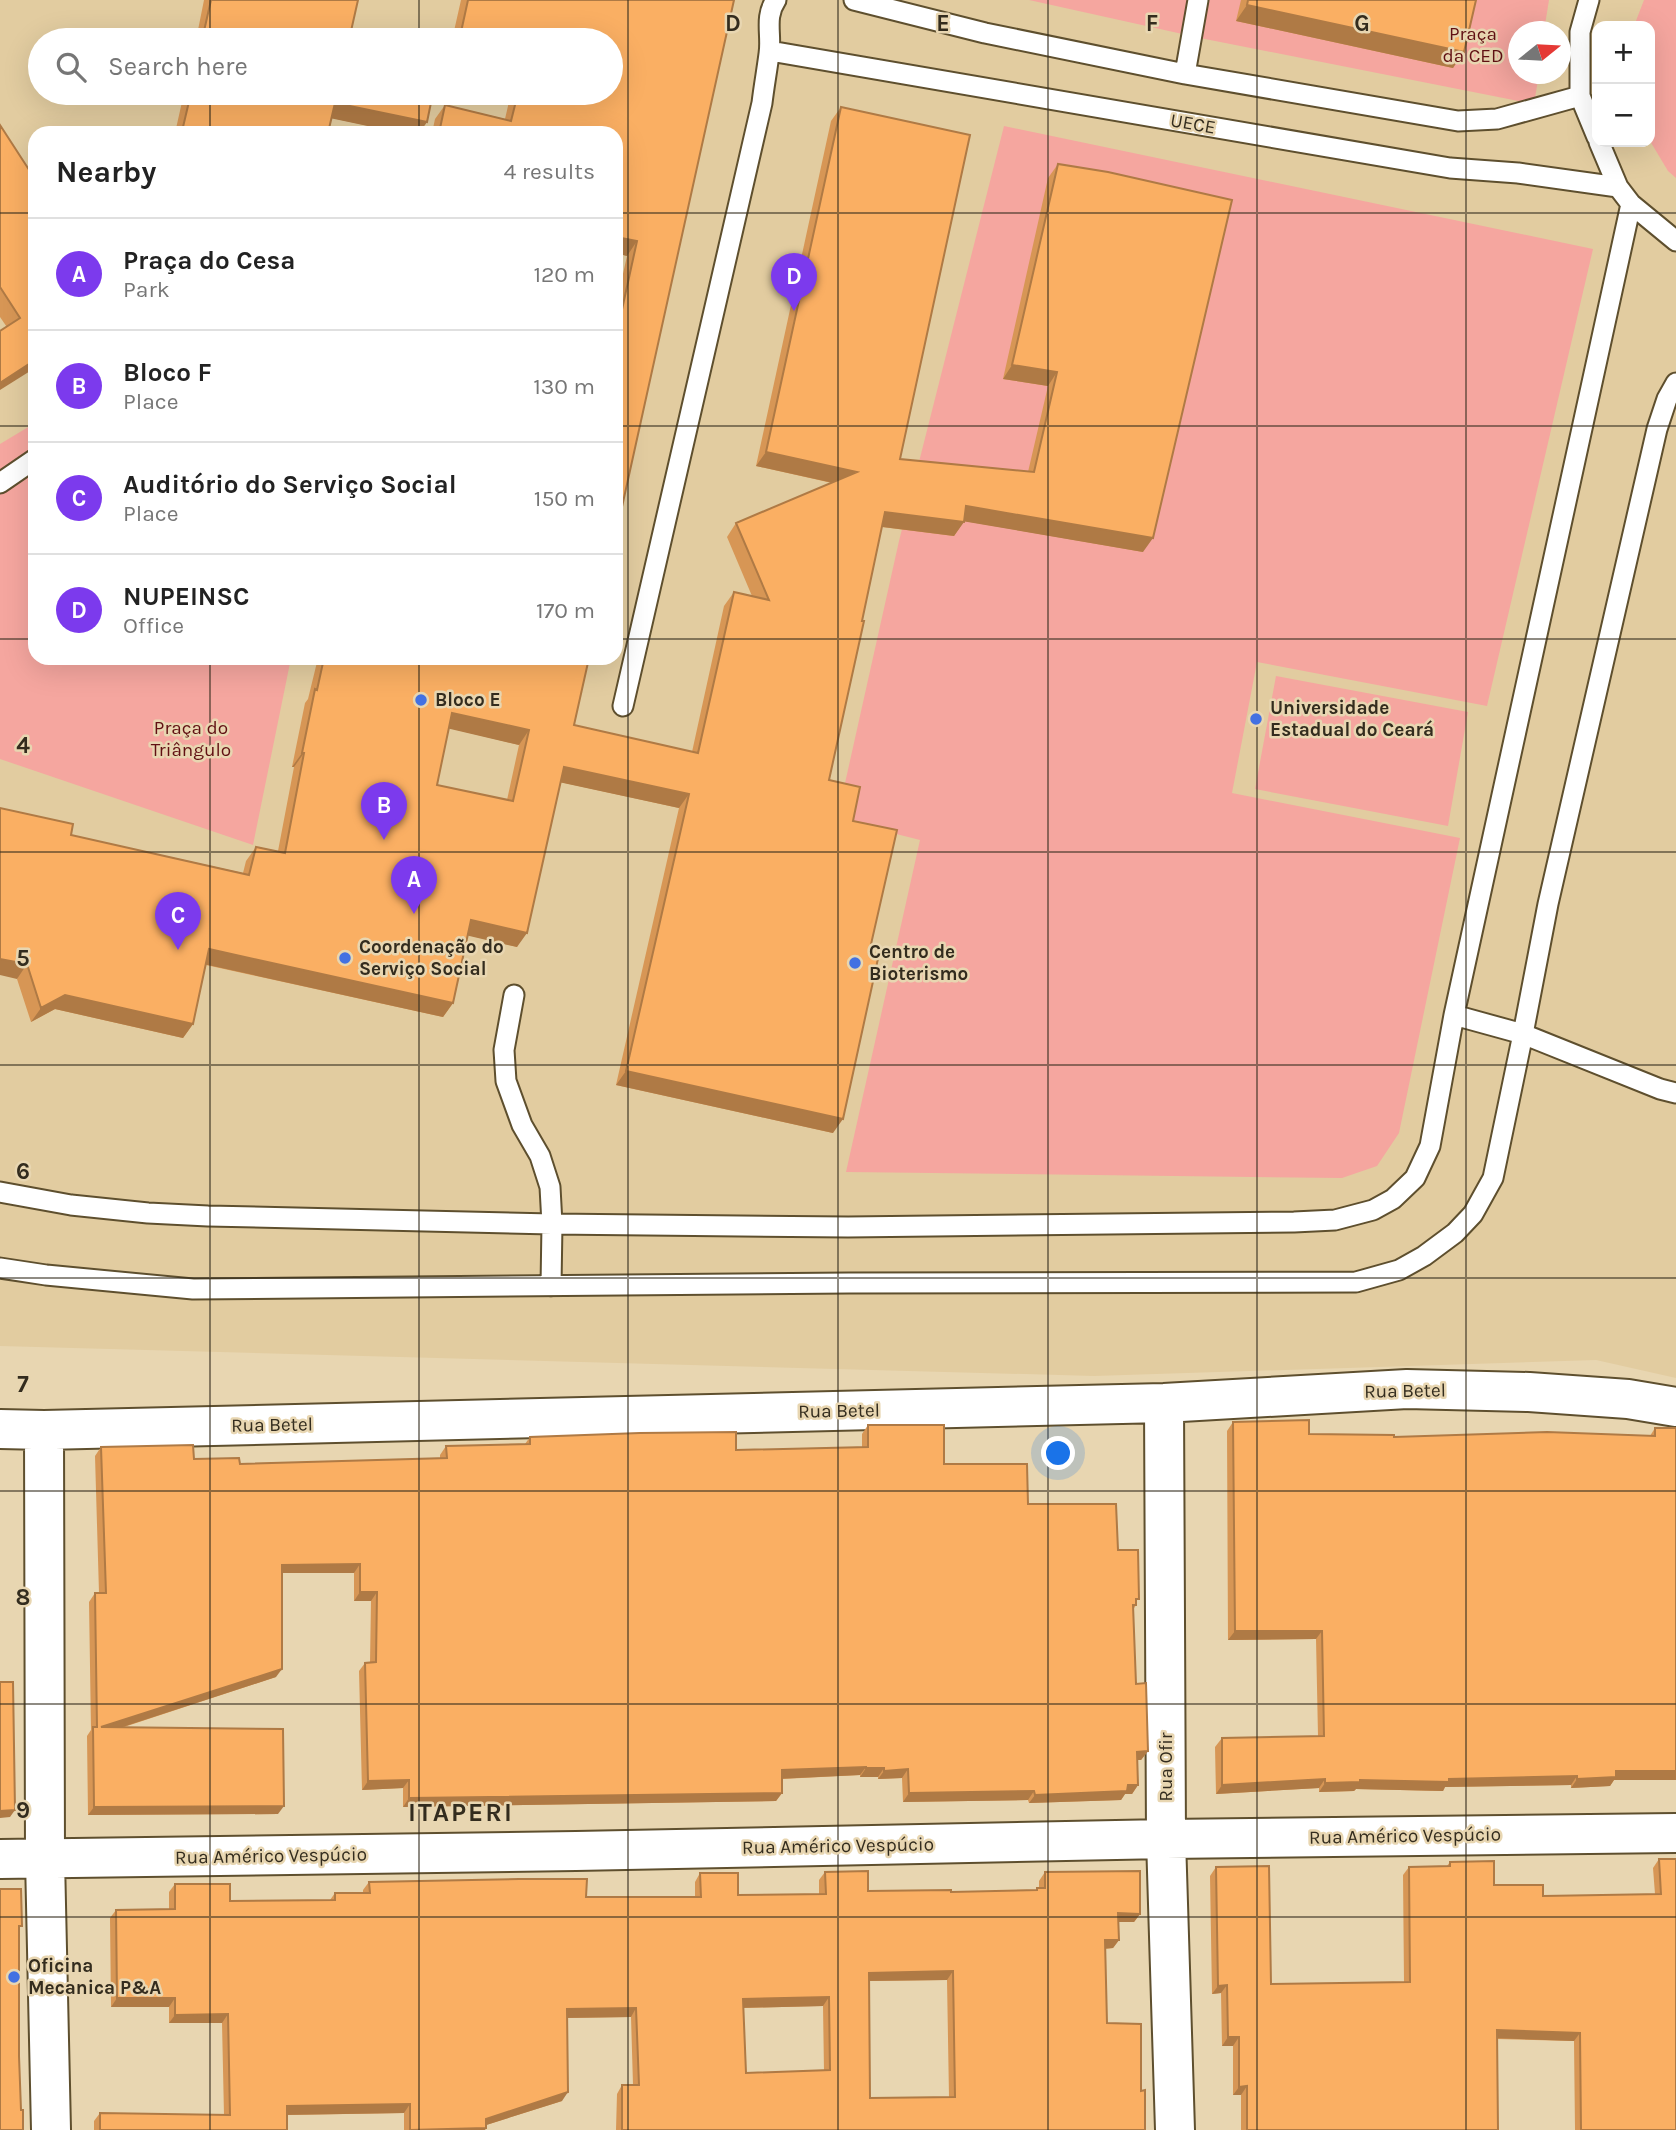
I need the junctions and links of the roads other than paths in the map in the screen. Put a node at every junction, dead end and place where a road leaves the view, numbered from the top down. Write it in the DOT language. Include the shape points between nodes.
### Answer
graph roads {
  1 [pos="776,0"];
  2 [pos="854,0"];
  3 [pos="1198,0"];
  4 [pos="1589,0"];
  5 [pos="770,51"];
  6 [pos="1185,74"];
  7 [pos="1580,96"];
  8 [pos="1592,125"];
  9 [pos="1601,147"];
  10 [pos="1618,187"];
  11 [pos="1631,204"];
  12 [pos="1676,241"];
  13 [pos="1676,383"];
  14 [pos="28,463"];
  15 [pos="0,483"];
  16 [pos="623,706"];
  17 [pos="514,995"];
  18 [pos="1454,1015"];
  19 [pos="1524,1034"];
  20 [pos="1676,1093"];
  21 [pos="0,1192"];
  22 [pos="552,1224"];
  23 [pos="0,1268"];
  24 [pos="551,1286"];
  25 [pos="1164,1403"];
  26 [pos="1676,1407"];
  27 [pos="0,1429"];
  28 [pos="44,1430"];
  29 [pos="1676,1833"];
  30 [pos="1166,1839"];
  31 [pos="0,1859"];
  32 [pos="45,1859"];
  33 [pos="51,2130"];
  34 [pos="1175,2130"];
  1 -- 5 [label="lane" via="768,26"];
  2 -- 6 [label="lane" via="985,33"];
  3 -- 6 [label="lane"];
  4 -- 7 [label="lane" via="1580,33"];
  5 -- 10 [label="lane, UECE" via="1450,168"];
  5 -- 16 [label="lane" via="762,103"];
  6 -- 7 [label="lane" via="1458,121 1497,119"];
  7 -- 8 [label="lane"];
  9 -- 10 [label="lane"];
  10 -- 11 [label="lane"];
  11 -- 12 [label="lane"];
  11 -- 18 [label="lane"];
  13 -- 19 [label="lane" via="1657,429 1548,904"];
  14 -- 15 [label="lane"];
  17 -- 22 [label="lane" via="504,1050 506,1081 550,1187"];
  18 -- 19 [label="lane"];
  18 -- 22 [label="lane" via="1430,1146 1415,1178 1373,1210 1335,1220 848,1227"];
  19 -- 20 [label="lane"];
  19 -- 24 [label="lane" via="1493,1178 1473,1214 1424,1256 1399,1270 1356,1282"];
  21 -- 22 [label="lane" via="148,1213"];
  22 -- 24 [label="lane"];
  23 -- 24 [label="lane" via="193,1289"];
  25 -- 26 [label="street, Rua Betel" via="1407,1389 1529,1392"];
  25 -- 28 [label="street, Rua Betel"];
  25 -- 30 [label="street, Rua Ofir"];
  27 -- 28 [label="street, Rua Betel"];
  28 -- 32 [label="street"];
  29 -- 30 [label="street, Rua Américo Vespúcio"];
  30 -- 32 [label="street, Rua Américo Vespúcio"];
  30 -- 34 [label="street, Rua Ofir"];
  31 -- 32 [label="street, Rua Américo Vespúcio"];
  32 -- 33 [label="street"];
}
